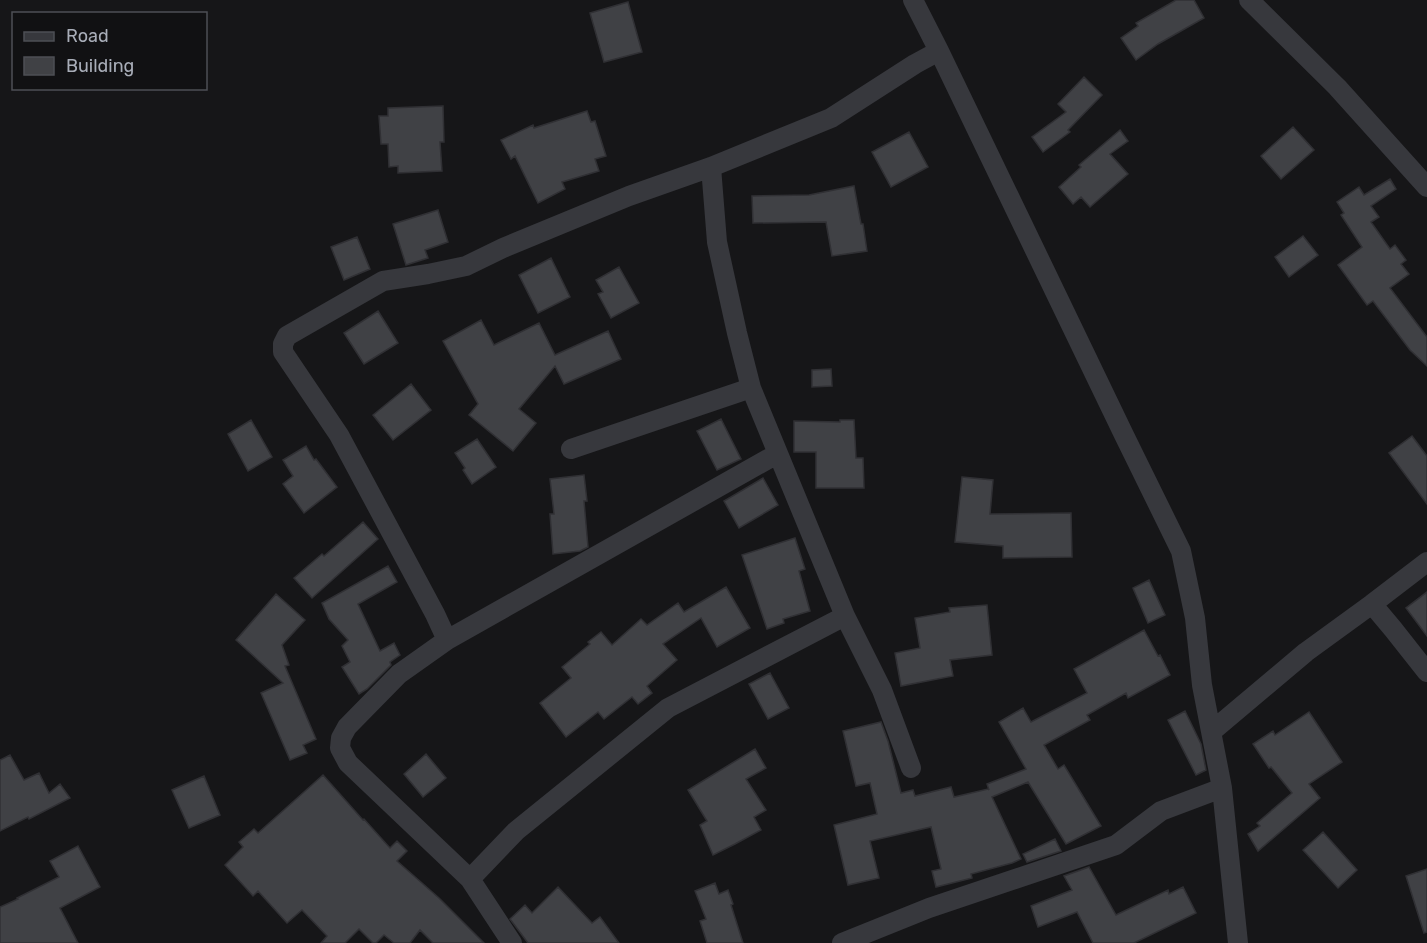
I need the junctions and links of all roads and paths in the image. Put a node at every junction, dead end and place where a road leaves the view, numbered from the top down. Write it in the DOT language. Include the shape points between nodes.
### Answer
graph roads {
  1 [pos="913,0"];
  2 [pos="1249,0"];
  3 [pos="939,51"];
  4 [pos="711,167"];
  5 [pos="1427,187"];
  6 [pos="751,387"];
  7 [pos="571,449"];
  8 [pos="777,454"];
  9 [pos="1427,562"];
  10 [pos="1372,604"];
  11 [pos="845,616"];
  12 [pos="447,640"];
  13 [pos="1427,672"];
  14 [pos="1211,732"];
  15 [pos="911,768"];
  16 [pos="1222,788"];
  17 [pos="470,879"];
  18 [pos="512,943"];
  19 [pos="842,943"];
  20 [pos="1238,943"];
  1 -- 3 [label="street"];
  2 -- 5 [label="street" via="1337,87"];
  3 -- 4 [label="street" via="831,118"];
  3 -- 14 [label="street" via="1181,551"];
  4 -- 6 [label="street" via="717,242"];
  4 -- 12 [label="street" via="629,196 466,266 382,281 287,336 283,352 339,435"];
  6 -- 7 [label="street"];
  6 -- 8 [label="street"];
  8 -- 11 [label="street"];
  8 -- 12 [label="street"];
  9 -- 10 [label="street"];
  10 -- 13 [label="street"];
  10 -- 14 [label="street" via="1306,652"];
  11 -- 15 [label="street" via="882,690"];
  11 -- 17 [label="street" via="668,708 516,831"];
  12 -- 17 [label="street" via="392,681 347,727 340,748 348,763"];
  14 -- 16 [label="street"];
  16 -- 19 [label="street" via="1161,811 1116,845 929,908"];
  16 -- 20 [label="street"];
  17 -- 18 [label="street"];
}
